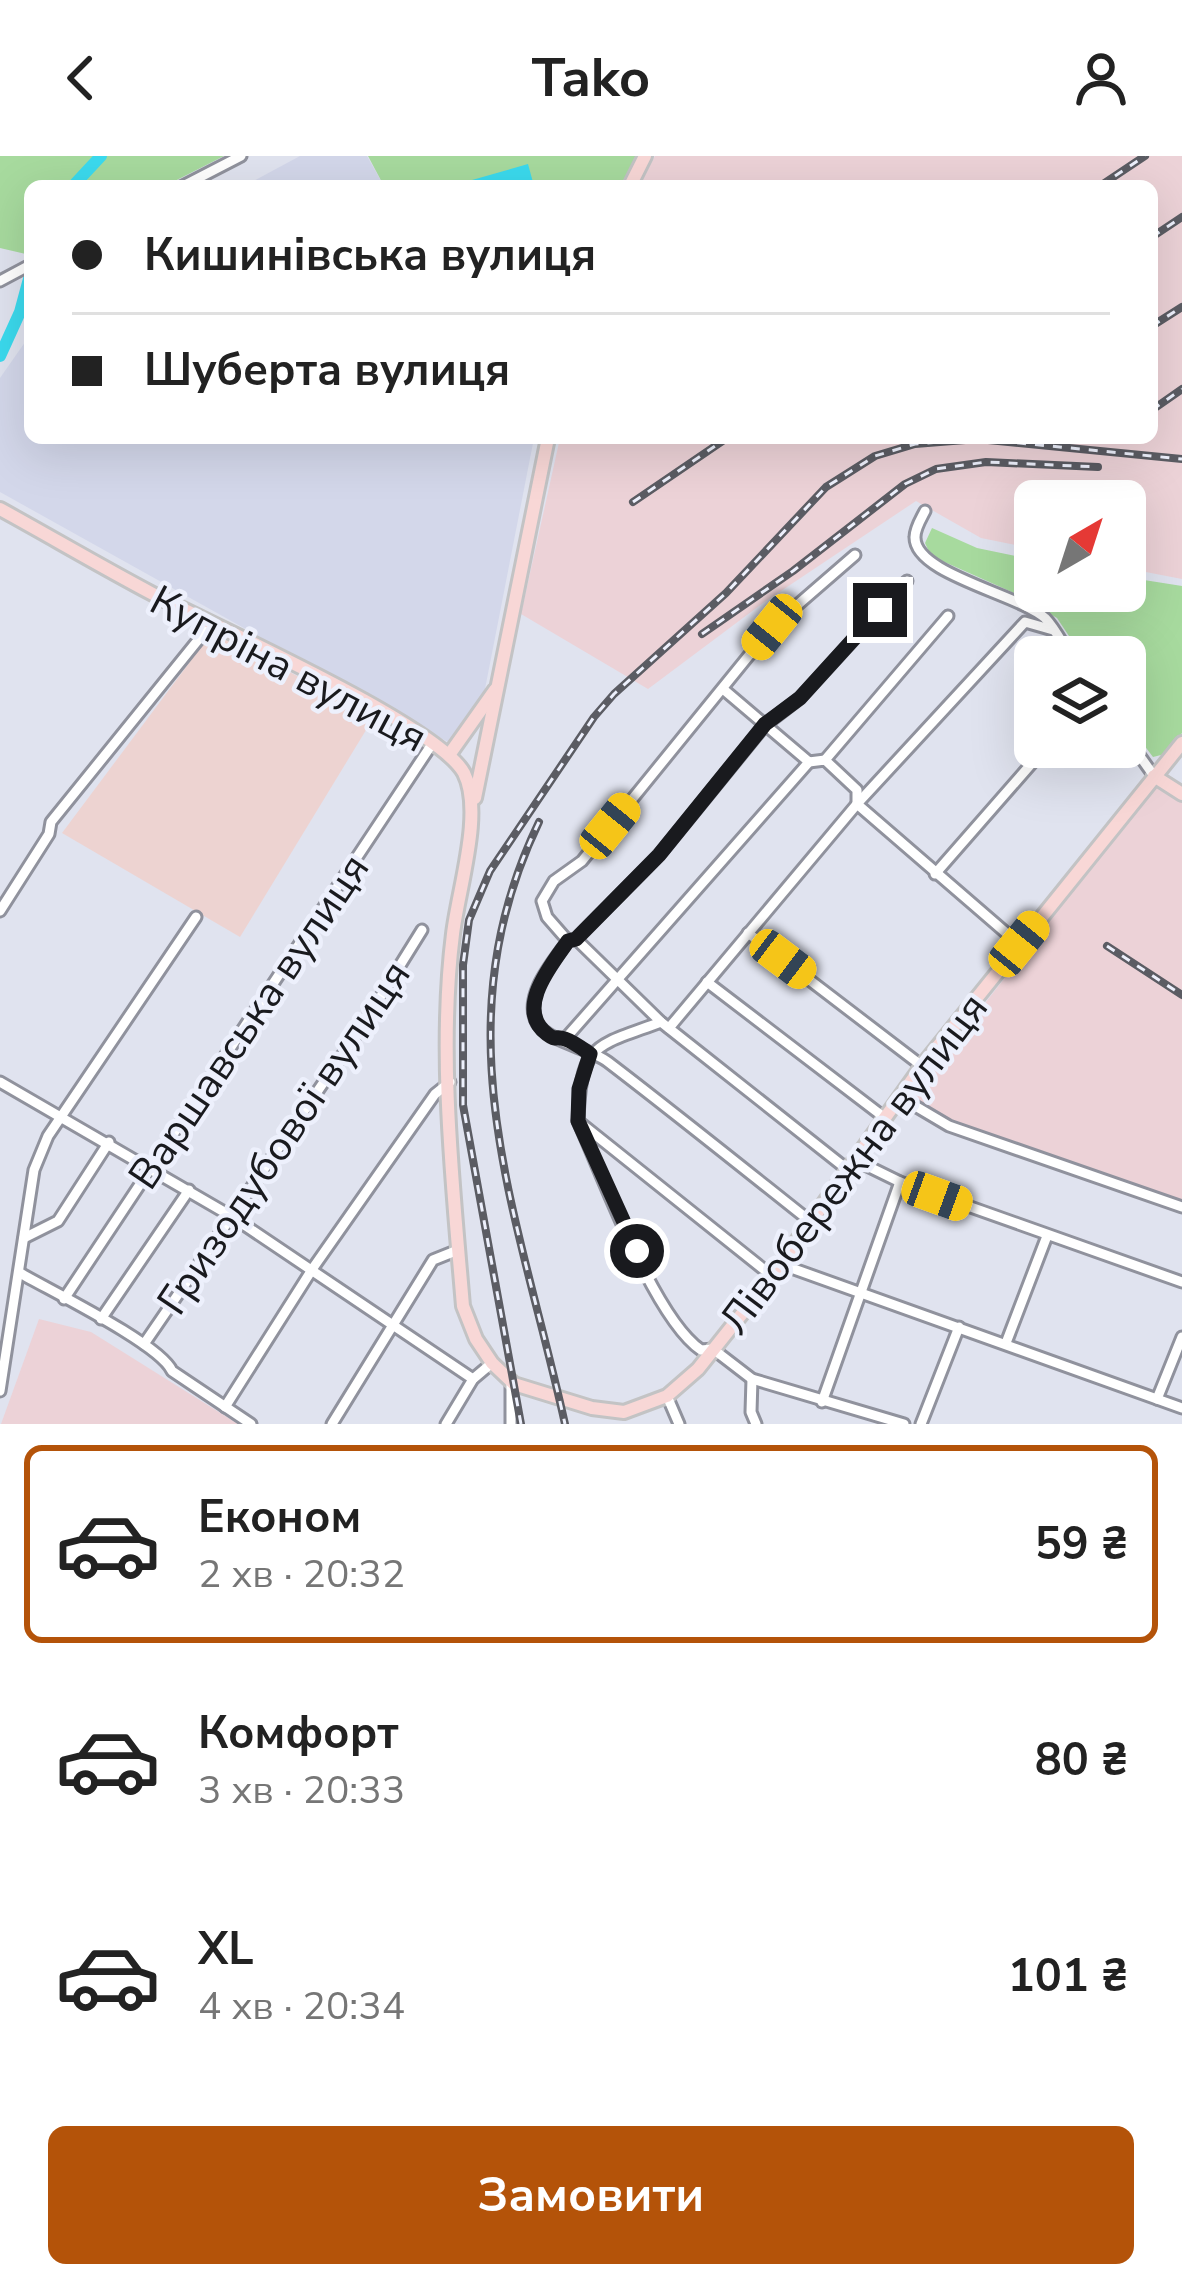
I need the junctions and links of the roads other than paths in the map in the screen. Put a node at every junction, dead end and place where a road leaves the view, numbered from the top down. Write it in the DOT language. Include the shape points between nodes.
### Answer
graph roads {
  1 [pos="241,156"];
  2 [pos="195,180"];
  3 [pos="547,444"];
  4 [pos="925,511"];
  5 [pos="2,513"];
  6 [pos="855,556"];
  7 [pos="907,581"];
  8 [pos="948,616"];
  9 [pos="212,624"];
  10 [pos="1053,629"];
  11 [pos="1058,636"];
  12 [pos="499,684"];
  13 [pos="723,689"];
  14 [pos="765,724"];
  15 [pos="459,741"];
  16 [pos="1182,743"];
  17 [pos="432,744"];
  18 [pos="485,754"];
  19 [pos="449,755"];
  20 [pos="825,760"];
  21 [pos="808,762"];
  22 [pos="1146,765"];
  23 [pos="1028,768"];
  24 [pos="1154,776"];
  25 [pos="1182,794"];
  26 [pos="857,804"];
  27 [pos="472,817"];
  28 [pos="935,874"];
  29 [pos="0,911"];
  30 [pos="196,917"];
  31 [pos="422,930"];
  32 [pos="748,933"];
  33 [pos="572,940"];
  34 [pos="1019,944"];
  35 [pos="616,981"];
  36 [pos="707,982"];
  37 [pos="665,1025"];
  38 [pos="565,1039"];
  39 [pos="590,1054"];
  40 [pos="922,1066"];
  41 [pos="0,1082"];
  42 [pos="450,1082"];
  43 [pos="900,1097"];
  44 [pos="64,1117"];
  45 [pos="885,1118"];
  46 [pos="578,1121"];
  47 [pos="109,1142"];
  48 [pos="851,1165"];
  49 [pos="150,1166"];
  50 [pos="900,1182"];
  51 [pos="189,1190"];
  52 [pos="1182,1208"];
  53 [pos="231,1216"];
  54 [pos="811,1222"];
  55 [pos="1047,1235"];
  56 [pos="23,1238"];
  57 [pos="458,1250"];
  58 [pos="313,1268"];
  59 [pos="776,1270"];
  60 [pos="20,1273"];
  61 [pos="1182,1282"];
  62 [pos="859,1292"];
  63 [pos="64,1298"];
  64 [pos="100,1319"];
  65 [pos="393,1327"];
  66 [pos="959,1327"];
  67 [pos="1182,1336"];
  68 [pos="1006,1343"];
  69 [pos="144,1344"];
  70 [pos="713,1349"];
  71 [pos="492,1363"];
  72 [pos="752,1378"];
  73 [pos="473,1379"];
  74 [pos="511,1382"];
  75 [pos="0,1391"];
  76 [pos="667,1396"];
  77 [pos="1157,1399"];
  78 [pos="822,1402"];
  79 [pos="225,1407"];
  80 [pos="1182,1408"];
  81 [pos="251,1424"];
  82 [pos="332,1424"];
  83 [pos="446,1424"];
  84 [pos="511,1424"];
  85 [pos="679,1424"];
  86 [pos="756,1424"];
  87 [pos="904,1424"];
  88 [pos="921,1424"];
  1 -- 2 [label="street"];
  3 -- 12 [label="main road"];
  4 -- 10 [label="street" via="914,533 917,551 1026,606"];
  5 -- 9 [label="main road, Купріна вулиця"];
  6 -- 13 [label="street" via="772,627"];
  7 -- 14 [label="street" via="800,698"];
  8 -- 20 [label="street"];
  9 -- 17 [label="main road, Купріна вулиця"];
  9 -- 29 [label="street" via="51,822"];
  10 -- 11 [label="street"];
  10 -- 26 [label="street" via="1025,622"];
  12 -- 15 [label="main road"];
  12 -- 18 [label="main road"];
  13 -- 14 [label="street"];
  13 -- 33 [label="street" via="582,861 546,891 548,917"];
  14 -- 21 [label="street"];
  14 -- 33 [label="street" via="659,855"];
  15 -- 18 [label="main road" via="469,754"];
  15 -- 19 [label="main road"];
  16 -- 24 [label="main road, Лівобережна вулиця"];
  17 -- 19 [label="main road, Купріна вулиця"];
  17 -- 49 [label="street, Варшавська вулиця"];
  18 -- 27 [label="main road"];
  19 -- 27 [label="main road, Купріна вулиця" via="471,791"];
  20 -- 21 [label="street"];
  20 -- 26 [label="street" via="857,790"];
  21 -- 35 [label="street"];
  22 -- 24 [label="street"];
  23 -- 28 [label="street"];
  24 -- 25 [label="main road"];
  24 -- 34 [label="main road, Лівобережна вулиця"];
  26 -- 28 [label="street"];
  26 -- 32 [label="street"];
  27 -- 42 [label="main road, Купріна вулиця" via="452,940"];
  28 -- 34 [label="street"];
  30 -- 44 [label="street"];
  31 -- 53 [label="street, Гризодубової вулиця"];
  32 -- 36 [label="street"];
  32 -- 40 [label="street"];
  33 -- 35 [label="street"];
  33 -- 38 [label="street" via="533,1008 549,1035"];
  34 -- 40 [label="main road, Лівобережна вулиця"];
  35 -- 37 [label="street"];
  35 -- 38 [label="street"];
  36 -- 37 [label="street"];
  36 -- 45 [label="street"];
  37 -- 39 [label="street"];
  37 -- 48 [label="street"];
  38 -- 39 [label="street"];
  39 -- 46 [label="street"];
  39 -- 54 [label="street"];
  40 -- 43 [label="main road, Лівобережна вулиця"];
  41 -- 44 [label="street"];
  42 -- 57 [label="main road, Купріна вулиця"];
  42 -- 58 [label="street"];
  43 -- 45 [label="main road, Лівобережна вулиця"];
  43 -- 52 [label="street" via="949,1126"];
  44 -- 47 [label="street"];
  44 -- 56 [label="street" via="34,1170"];
  45 -- 48 [label="main road, Лівобережна вулиця"];
  46 -- 59 [label="street"];
  46 -- 70 [label="street" via="676,1328 701,1350"];
  47 -- 49 [label="street"];
  47 -- 56 [label="street" via="58,1221"];
  48 -- 50 [label="street"];
  48 -- 54 [label="main road, Лівобережна вулиця"];
  49 -- 51 [label="street"];
  49 -- 63 [label="street, Варшавська вулиця"];
  50 -- 55 [label="street"];
  50 -- 62 [label="street"];
  51 -- 53 [label="street"];
  51 -- 64 [label="street"];
  53 -- 58 [label="street"];
  53 -- 69 [label="street, Гризодубової вулиця"];
  54 -- 59 [label="main road, Лівобережна вулиця"];
  55 -- 61 [label="street"];
  55 -- 68 [label="street"];
  56 -- 60 [label="street"];
  57 -- 65 [label="street" via="433,1260"];
  57 -- 71 [label="main road, Купріна вулиця" via="468,1323"];
  58 -- 65 [label="street"];
  58 -- 79 [label="street"];
  59 -- 62 [label="street"];
  59 -- 70 [label="main road, Лівобережна вулиця"];
  60 -- 63 [label="street"];
  60 -- 75 [label="street"];
  62 -- 66 [label="street"];
  62 -- 78 [label="street"];
  63 -- 64 [label="street"];
  64 -- 69 [label="street"];
  65 -- 73 [label="street"];
  65 -- 82 [label="street"];
  66 -- 68 [label="street"];
  66 -- 88 [label="street"];
  67 -- 77 [label="street"];
  68 -- 77 [label="street"];
  69 -- 79 [label="street"];
  70 -- 72 [label="street"];
  70 -- 76 [label="main road, Лівобережна вулиця"];
  71 -- 73 [label="street"];
  71 -- 74 [label="main road, Купріна вулиця"];
  72 -- 78 [label="street"];
  72 -- 86 [label="street"];
  73 -- 83 [label="street"];
  74 -- 76 [label="main road" via="624,1412"];
  74 -- 84 [label="street"];
  76 -- 85 [label="street"];
  77 -- 80 [label="street"];
  78 -- 87 [label="street"];
  79 -- 81 [label="street"];
}
